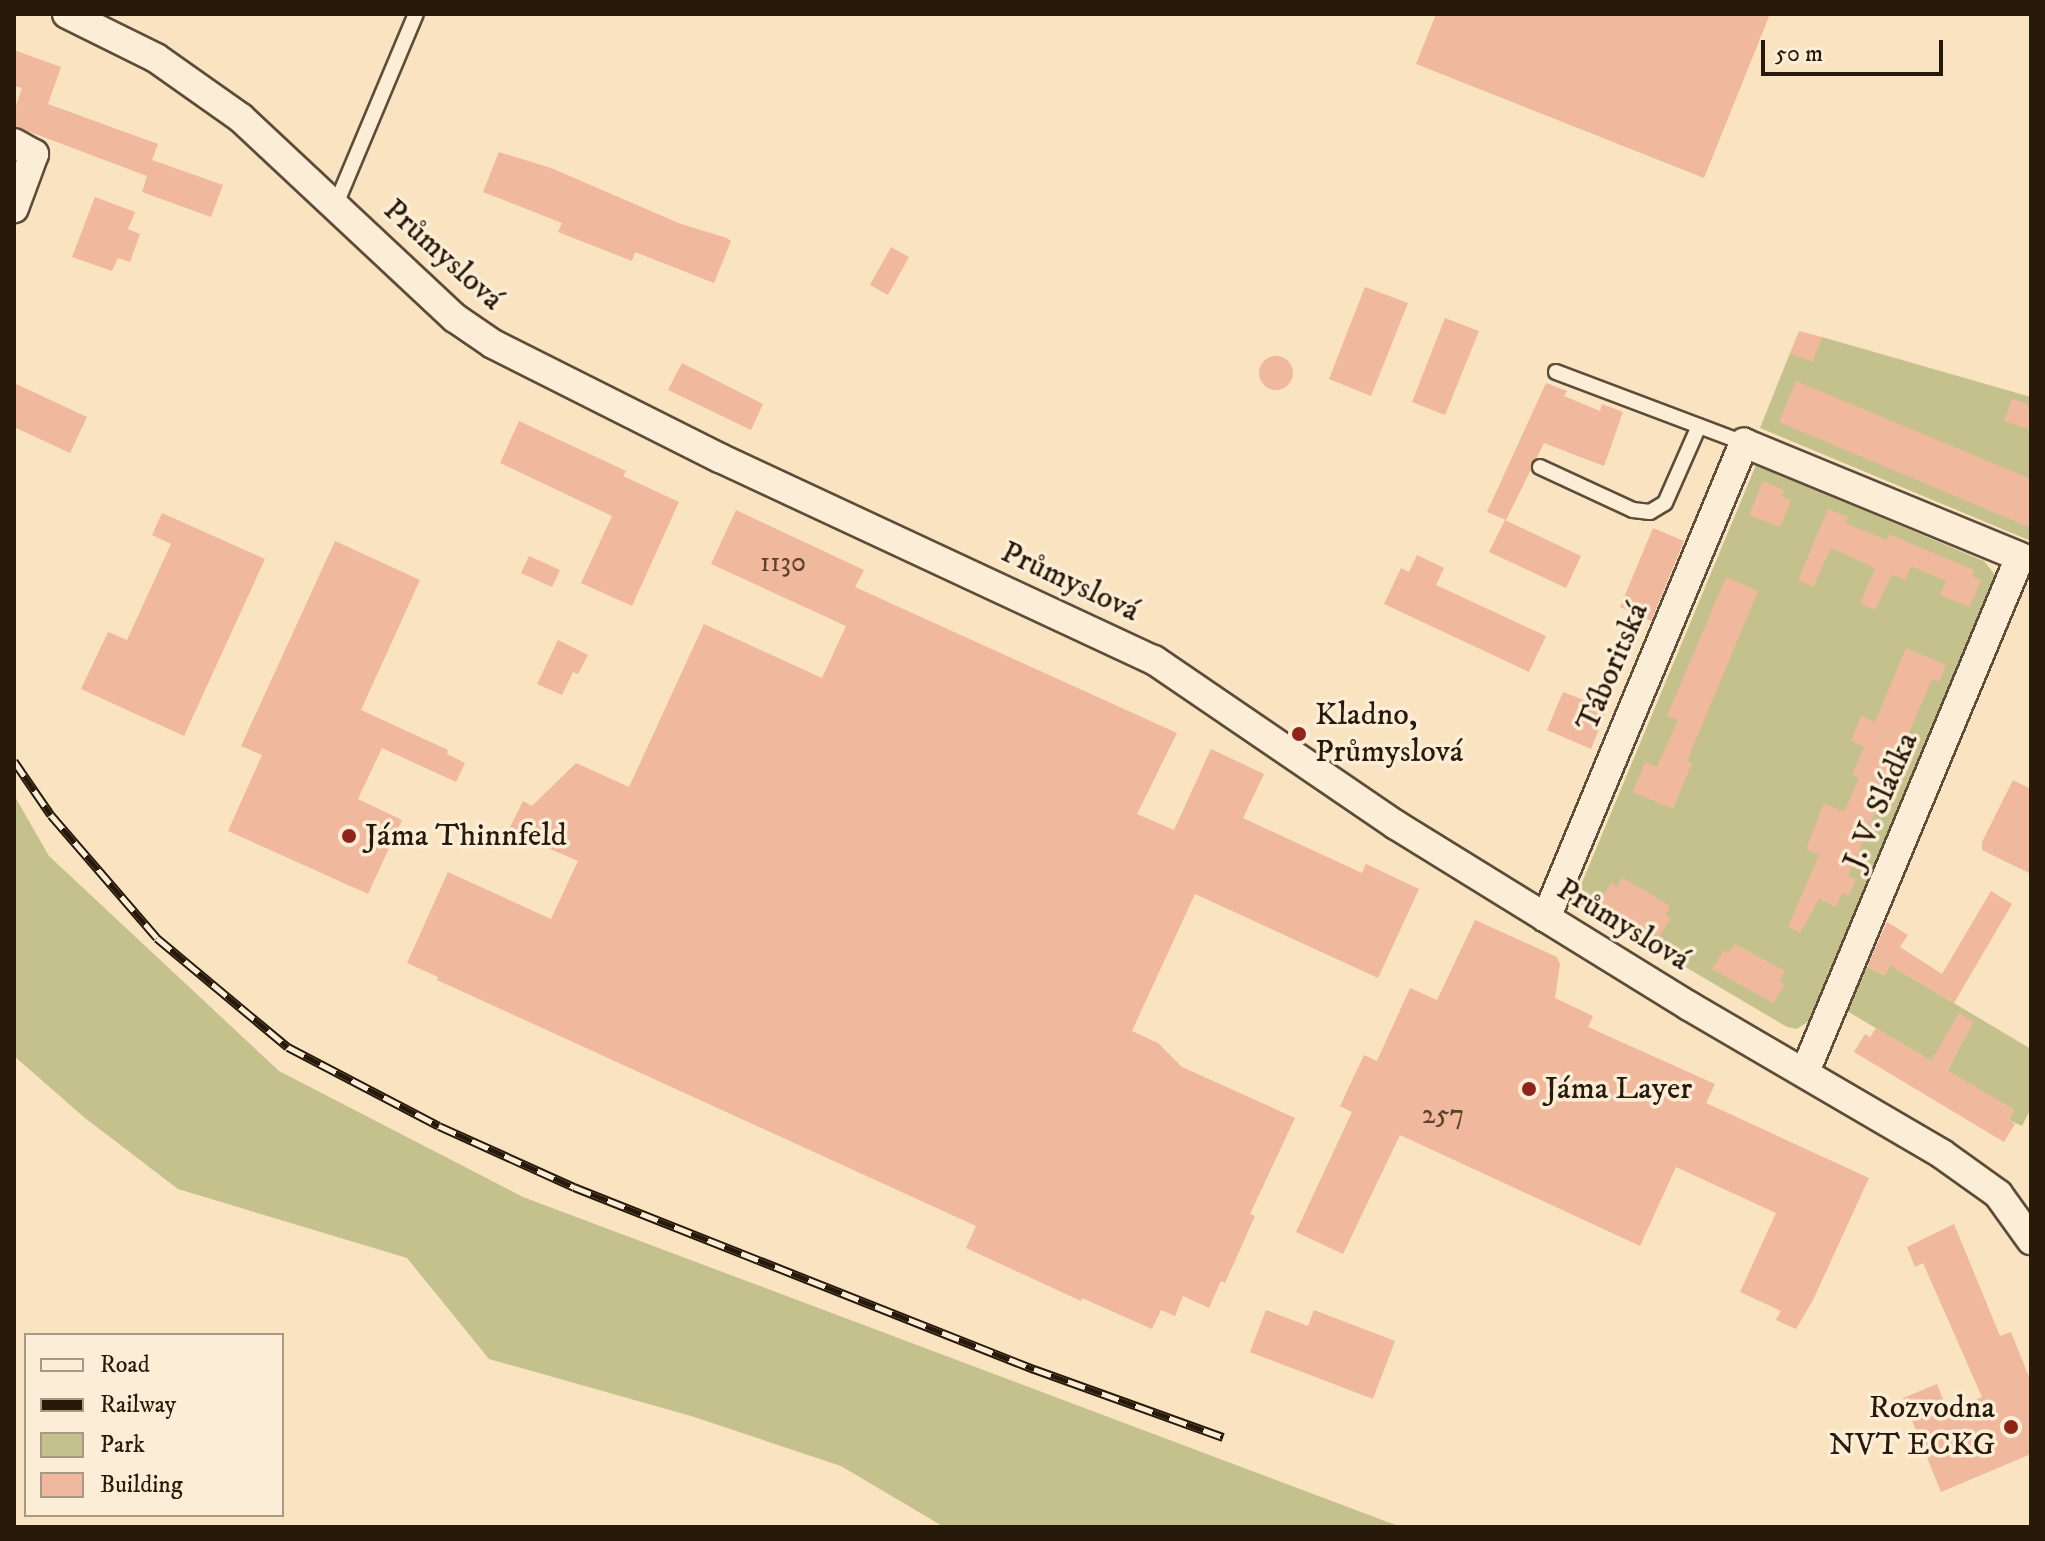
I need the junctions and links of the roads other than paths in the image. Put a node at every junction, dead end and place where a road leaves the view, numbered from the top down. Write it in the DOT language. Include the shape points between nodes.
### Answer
graph roads {
  1 [pos="67,14"];
  2 [pos="416,14"];
  3 [pos="14,143"];
  4 [pos="336,204"];
  5 [pos="14,208"];
  6 [pos="1556,372"];
  7 [pos="1699,426"];
  8 [pos="1744,443"];
  9 [pos="1540,467"];
  10 [pos="1546,918"];
  11 [pos="1805,1072"];
  12 [pos="2031,1240"];
  1 -- 4 [label="street, Průmyslová" via="199,86"];
  2 -- 4 [label="lane"];
  3 -- 5 [label="street" via="34,154"];
  4 -- 10 [label="street, Průmyslová" via="455,318 493,344 720,458 1154,660 1396,825"];
  6 -- 7 [label="lane"];
  7 -- 8 [label="lane"];
  7 -- 9 [label="lane" via="1665,503 1650,512 1633,510"];
  8 -- 10 [label="street, Táboritská"];
  8 -- 11 [label="street, J. V. Sládka" via="2020,557"];
  10 -- 11 [label="street, Průmyslová"];
  11 -- 12 [label="street, Průmyslová" via="1986,1184"];
}
